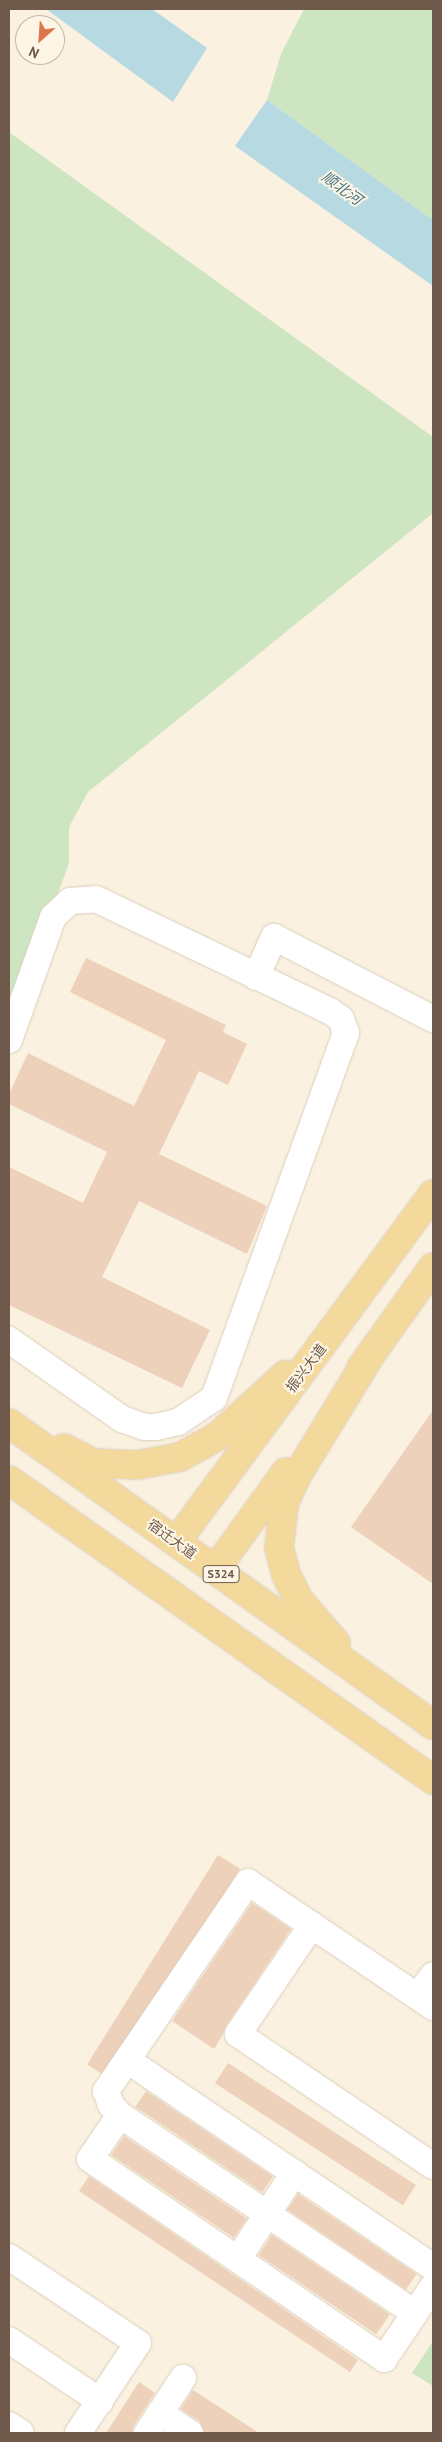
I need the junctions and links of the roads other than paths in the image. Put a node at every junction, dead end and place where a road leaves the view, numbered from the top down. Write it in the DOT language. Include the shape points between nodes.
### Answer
graph roads {
  1 [pos="256,977"];
  2 [pos="433,1019"];
  3 [pos="9,1040"];
  4 [pos="433,1194"];
  5 [pos="433,1267"];
  6 [pos="342,1320"];
  7 [pos="9,1340"];
  8 [pos="371,1354"];
  9 [pos="9,1419"];
  10 [pos="9,1424"];
  11 [pos="9,1480"];
  12 [pos="177,1541"];
  13 [pos="216,1570"];
  14 [pos="423,1718"];
  15 [pos="433,1780"];
  16 [pos="312,1925"];
  17 [pos="433,1975"];
  18 [pos="426,2002"];
  19 [pos="127,2060"];
  20 [pos="120,2115"];
  21 [pos="433,2166"];
  22 [pos="294,2173"];
  23 [pos="267,2214"];
  24 [pos="9,2256"];
  25 [pos="238,2259"];
  26 [pos="433,2268"];
  27 [pos="433,2286"];
  28 [pos="415,2313"];
  29 [pos="9,2340"];
  30 [pos="183,2378"];
  31 [pos="100,2401"];
  32 [pos="153,2423"];
  33 [pos="9,2425"];
  34 [pos="21,2433"];
  35 [pos="78,2433"];
  36 [pos="190,2433"];
  1 -- 2 [label="lane" via="274,937"];
  1 -- 3 [label="lane" via="96,899 70,901 54,917"];
  1 -- 7 [label="lane" via="330,1011 342,1019 346,1033 214,1398 178,1422 145,1427 122,1420"];
  4 -- 6 [label="main road, 振兴大道"];
  5 -- 8 [label="main road"];
  6 -- 9 [label="main road" via="218,1436 180,1457 137,1465 93,1463"];
  6 -- 12 [label="main road, 振兴大道"];
  8 -- 13 [label="main road"];
  8 -- 14 [label="main road" via="296,1477 284,1503 279,1548 286,1574 299,1600 337,1644"];
  10 -- 12 [label="main road, 宿迁大道 / S324"];
  11 -- 15 [label="main road"];
  12 -- 13 [label="main road, 宿迁大道 / S324"];
  13 -- 14 [label="main road, 宿迁大道 / S324"];
  16 -- 18 [label="lane"];
  16 -- 19 [label="lane" via="248,1882"];
  16 -- 21 [label="lane" via="238,2034"];
  17 -- 18 [label="lane"];
  19 -- 20 [label="lane" via="106,2091 111,2105"];
  19 -- 22 [label="lane"];
  20 -- 23 [label="lane"];
  20 -- 25 [label="lane" via="90,2159"];
  22 -- 23 [label="lane"];
  22 -- 26 [label="lane"];
  23 -- 25 [label="lane"];
  23 -- 28 [label="lane"];
  24 -- 31 [label="lane" via="138,2343"];
  25 -- 28 [label="lane" via="384,2359"];
  27 -- 28 [label="lane"];
  29 -- 31 [label="lane"];
  30 -- 32 [label="lane"];
  31 -- 35 [label="lane"];
  32 -- 36 [label="lane"];
  33 -- 34 [label="lane"];
}
